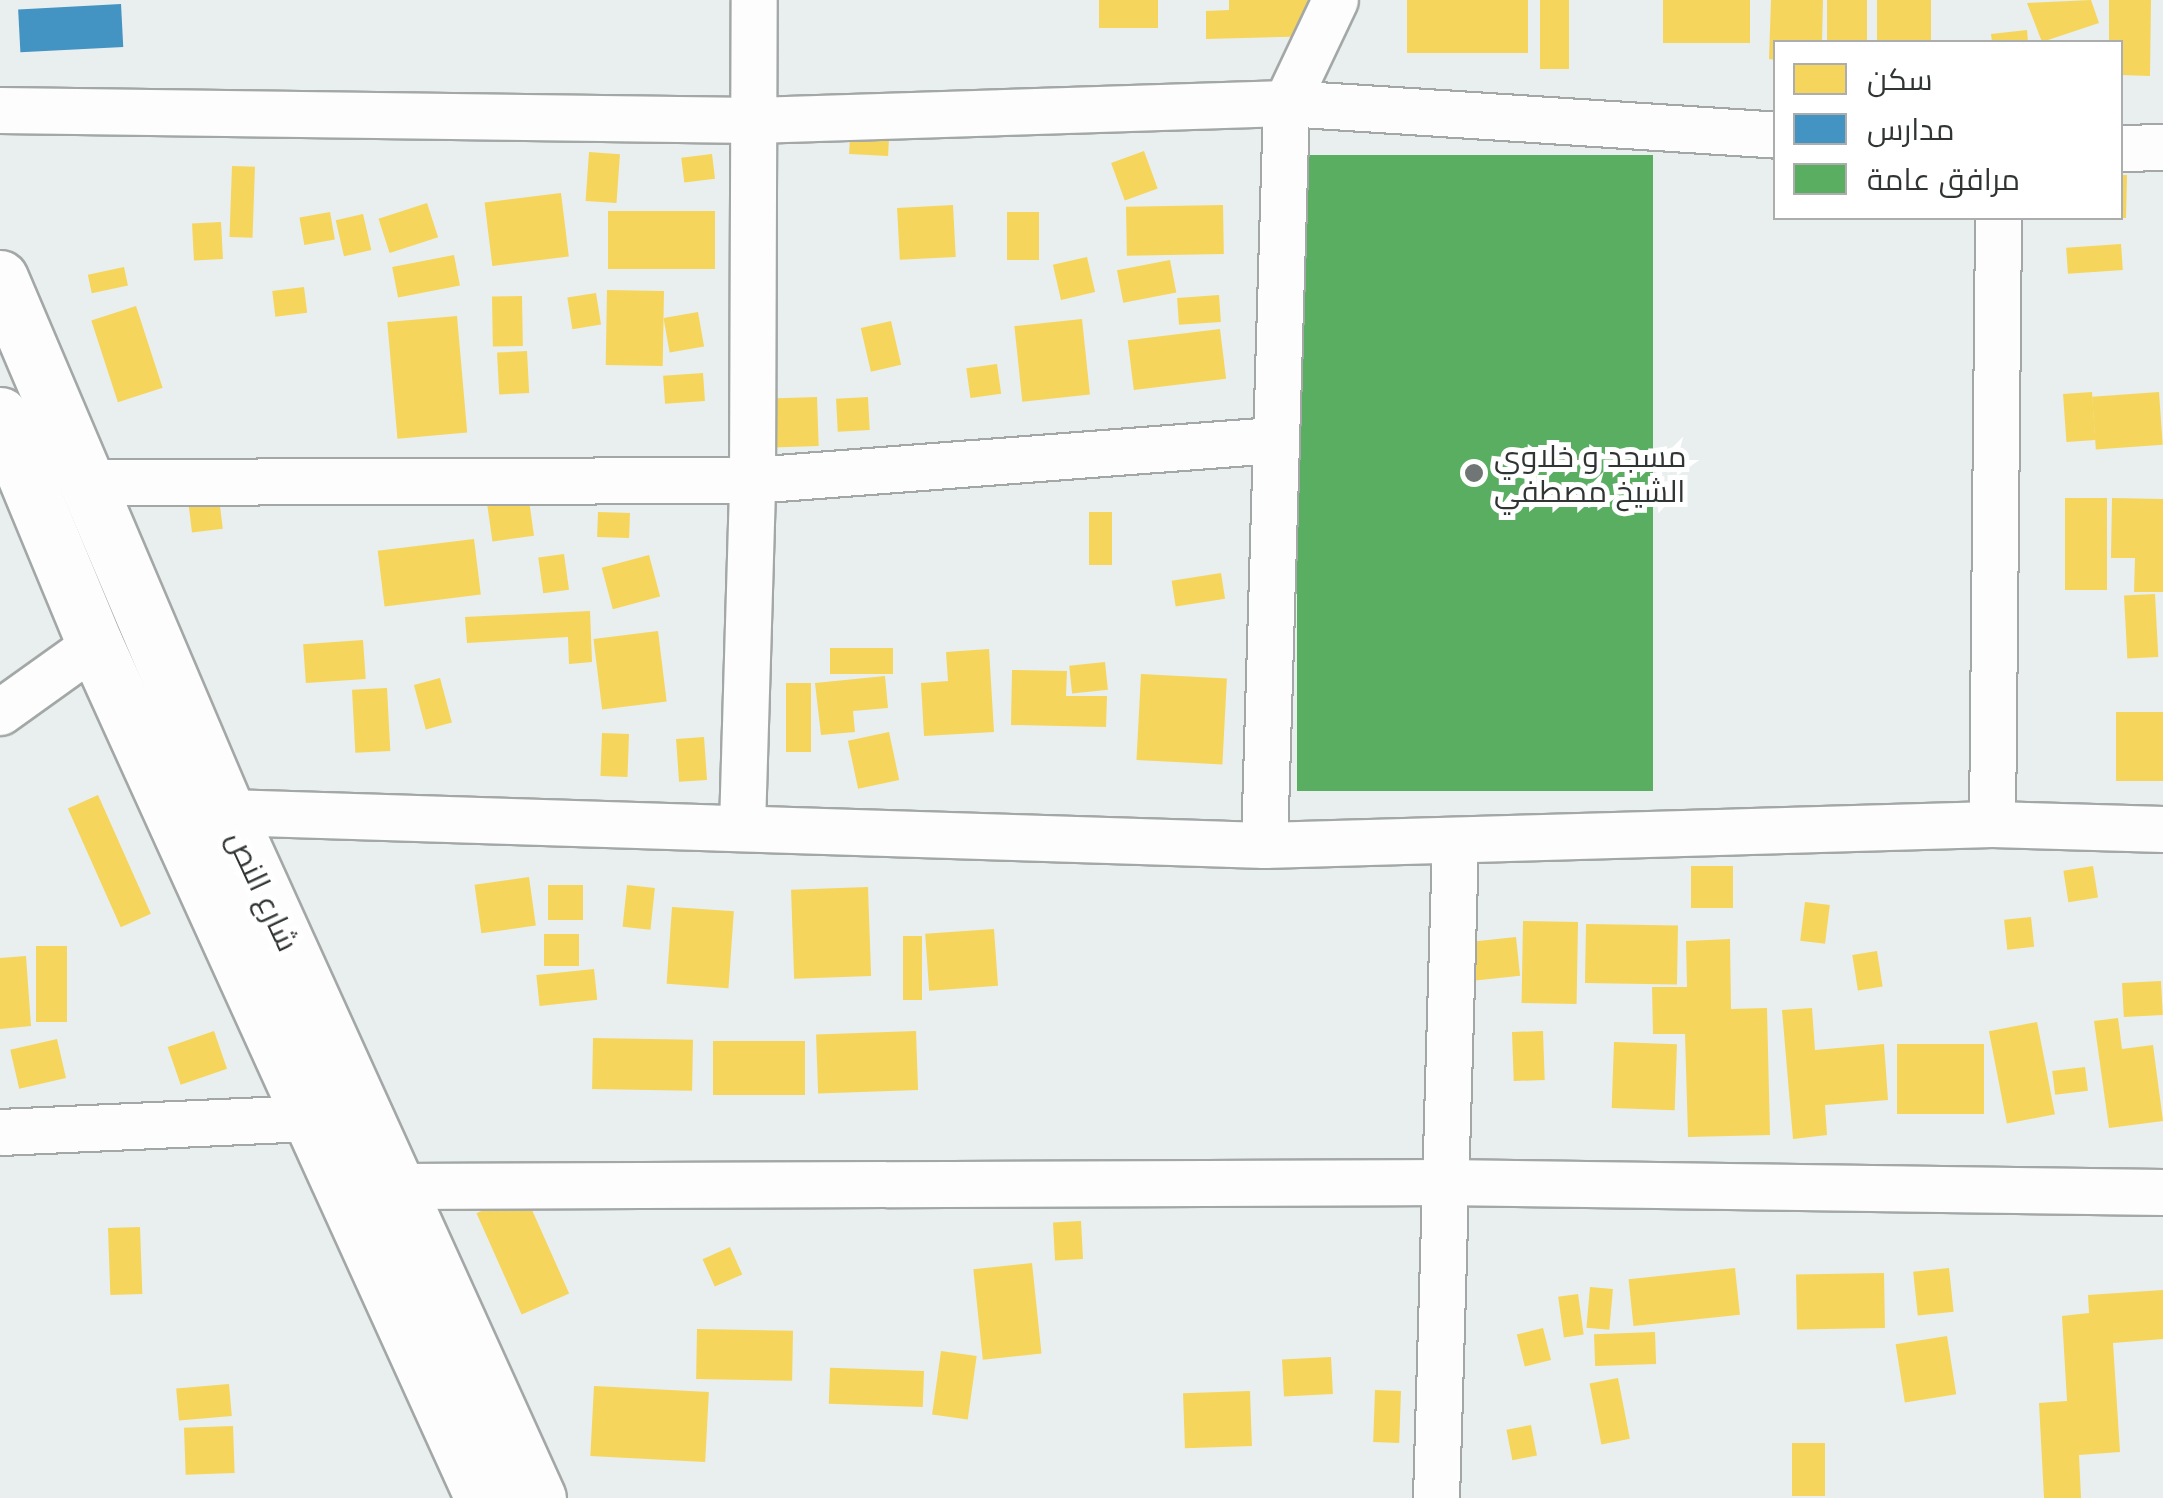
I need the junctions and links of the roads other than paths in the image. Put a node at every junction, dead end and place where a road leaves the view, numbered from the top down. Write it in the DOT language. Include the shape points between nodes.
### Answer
graph roads {
  1 [pos="754,0"];
  2 [pos="1335,0"];
  3 [pos="1286,103"];
  4 [pos="0,110"];
  5 [pos="754,120"];
  6 [pos="1773,134"];
  7 [pos="2123,148"];
  8 [pos="2163,148"];
  9 [pos="1998,220"];
  10 [pos="0,278"];
  11 [pos="0,416"];
  12 [pos="1273,440"];
  13 [pos="752,480"];
  14 [pos="90,482"];
  15 [pos="94,644"];
  16 [pos="0,712"];
  17 [pos="227,812"];
  18 [pos="1992,824"];
  19 [pos="742,826"];
  20 [pos="2163,829"];
  21 [pos="1455,842"];
  22 [pos="1264,845"];
  23 [pos="313,1118"];
  24 [pos="0,1132"];
  25 [pos="1443,1182"];
  26 [pos="398,1186"];
  27 [pos="2163,1192"];
  28 [pos="484,1498"];
  29 [pos="538,1498"];
  30 [pos="1436,1498"];
  1 -- 5 [label="street"];
  2 -- 3 [label="street"];
  3 -- 5 [label="street"];
  3 -- 6 [label="street"];
  3 -- 12 [label="street"];
  4 -- 5 [label="street"];
  5 -- 13 [label="street"];
  7 -- 8 [label="street"];
  9 -- 18 [label="street"];
  10 -- 14 [label="main road, شارع النص"];
  11 -- 15 [label="main road, شارع النص"];
  12 -- 13 [label="street"];
  12 -- 22 [label="street"];
  13 -- 14 [label="street"];
  13 -- 19 [label="street"];
  14 -- 17 [label="main road, شارع النص"];
  15 -- 16 [label="street"];
  15 -- 23 [label="main road, شارع النص"];
  17 -- 19 [label="street"];
  17 -- 26 [label="main road, شارع النص"];
  18 -- 20 [label="street"];
  18 -- 21 [label="street"];
  19 -- 22 [label="street"];
  21 -- 22 [label="street"];
  21 -- 25 [label="street"];
  23 -- 24 [label="street"];
  23 -- 28 [label="main road, شارع النص"];
  25 -- 26 [label="street"];
  25 -- 27 [label="street"];
  25 -- 30 [label="street"];
  26 -- 29 [label="main road, شارع النص"];
}
